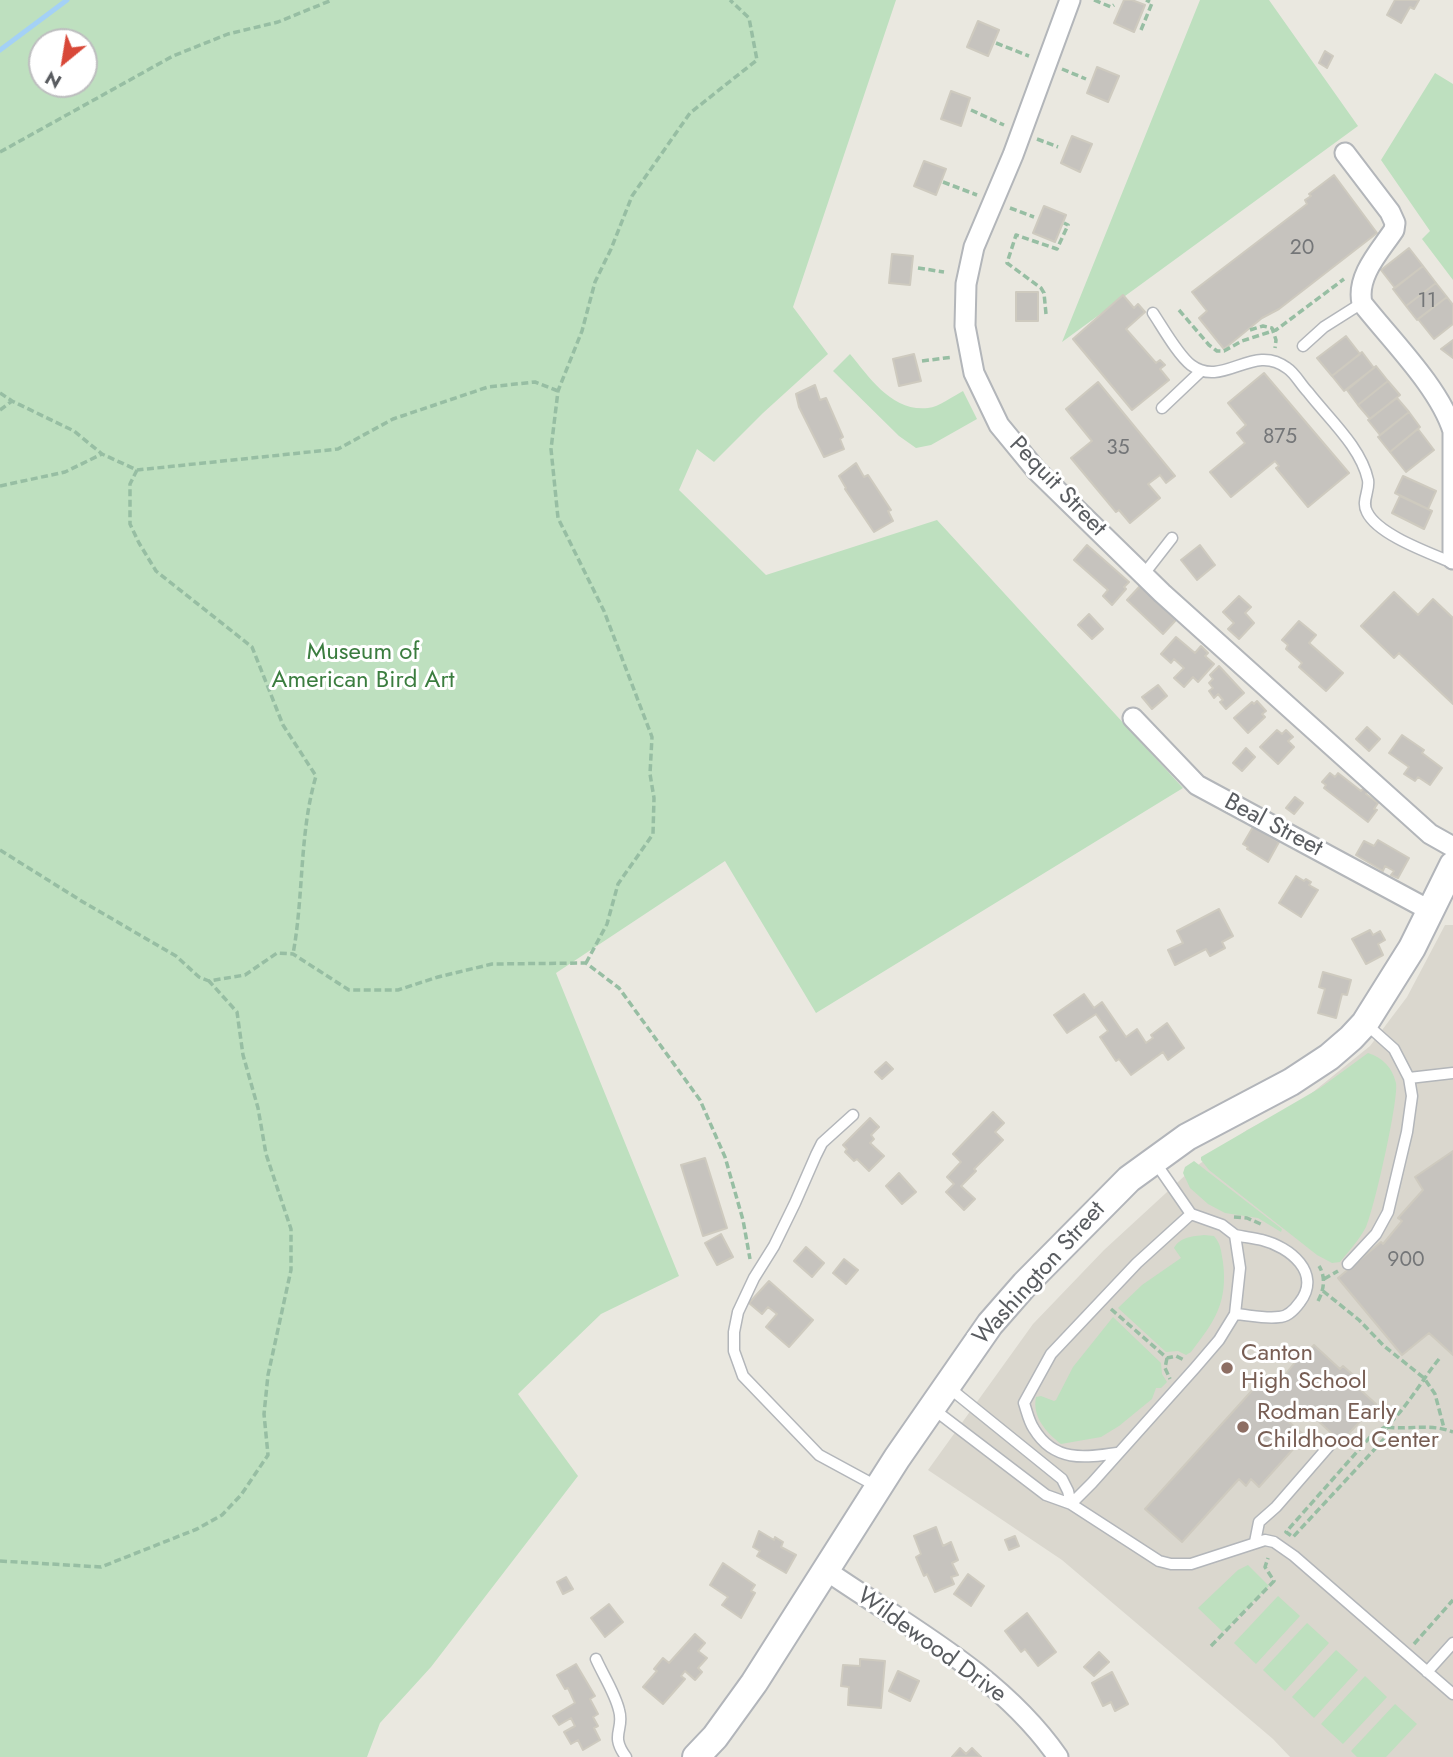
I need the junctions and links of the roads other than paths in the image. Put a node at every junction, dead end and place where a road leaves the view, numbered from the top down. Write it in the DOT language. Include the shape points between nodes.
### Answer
graph roads {
  1 [pos="1070,0"];
  2 [pos="1345,153"];
  3 [pos="1362,303"];
  4 [pos="1153,313"];
  5 [pos="1303,345"];
  6 [pos="1201,371"];
  7 [pos="1162,408"];
  8 [pos="1172,538"];
  9 [pos="1453,561"];
  10 [pos="1144,574"];
  11 [pos="1133,718"];
  12 [pos="1453,847"];
  13 [pos="1453,865"];
  14 [pos="1441,899"];
  15 [pos="1365,1023"];
  16 [pos="1453,1073"];
  17 [pos="1409,1077"];
  18 [pos="853,1115"];
  19 [pos="1154,1160"];
  20 [pos="1191,1214"];
  21 [pos="1235,1235"];
  22 [pos="1349,1264"];
  23 [pos="1235,1314"];
  24 [pos="946,1385"];
  25 [pos="931,1407"];
  26 [pos="1329,1446"];
  27 [pos="1117,1453"];
  28 [pos="879,1488"];
  29 [pos="1071,1504"];
  30 [pos="1255,1542"];
  31 [pos="827,1571"];
  32 [pos="1453,1643"];
  33 [pos="596,1659"];
  34 [pos="1427,1672"];
  35 [pos="1453,1694"];
  36 [pos="626,1757"];
  37 [pos="695,1757"];
  38 [pos="1058,1757"];
  1 -- 10 [label="street, Pequit Street" via="974,247 966,284 965,326 974,373 999,425 1032,466"];
  2 -- 3 [label="street" via="1395,223 1363,279"];
  3 -- 5 [label="lane"];
  3 -- 9 [label="street" via="1448,414 1453,431"];
  4 -- 6 [label="lane" via="1189,364"];
  6 -- 7 [label="lane"];
  6 -- 9 [label="lane" via="1214,373 1250,360 1271,360 1288,368 1351,445 1368,483 1367,512 1381,528"];
  8 -- 10 [label="lane"];
  10 -- 12 [label="street, Pequit Street" via="1430,834"];
  11 -- 14 [label="street, Beal Street" via="1198,785"];
  13 -- 14 [label="main road, Washington Street"];
  14 -- 15 [label="main road, Washington Street"];
  15 -- 17 [label="lane" via="1394,1049"];
  15 -- 19 [label="main road, Washington Street" via="1329,1057"];
  16 -- 17 [label="lane"];
  17 -- 22 [label="lane" via="1412,1096 1407,1132 1388,1212 1376,1234"];
  18 -- 28 [label="lane" via="822,1143 738,1312 734,1351 743,1376 819,1455"];
  19 -- 20 [label="lane"];
  19 -- 24 [label="main road, Washington Street" via="1104,1203 1025,1284"];
  20 -- 21 [label="lane"];
  20 -- 27 [label="lane" via="1137,1263 1051,1354 1024,1404 1034,1429 1051,1447 1070,1457"];
  21 -- 23 [label="lane" via="1240,1268"];
  21 -- 23 [label="lane" via="1264,1240 1288,1252 1307,1271 1309,1282 1305,1296 1282,1318"];
  23 -- 27 [label="lane" via="1219,1340"];
  24 -- 25 [label="main road, Washington Street"];
  24 -- 29 [label="lane" via="1062,1479"];
  25 -- 28 [label="main road, Washington Street"];
  25 -- 29 [label="lane" via="1046,1495"];
  26 -- 30 [label="lane" via="1259,1522"];
  27 -- 29 [label="lane"];
  28 -- 31 [label="main road, Washington Street"];
  29 -- 30 [label="lane" via="1150,1556 1171,1564 1191,1564"];
  30 -- 34 [label="lane" via="1274,1542 1294,1556"];
  31 -- 37 [label="main road, Washington Street" via="754,1683"];
  31 -- 38 [label="street, Wildewood Drive" via="1002,1694"];
  32 -- 34 [label="lane"];
  33 -- 36 [label="lane" via="620,1710 618,1746"];
  34 -- 35 [label="lane"];
}
